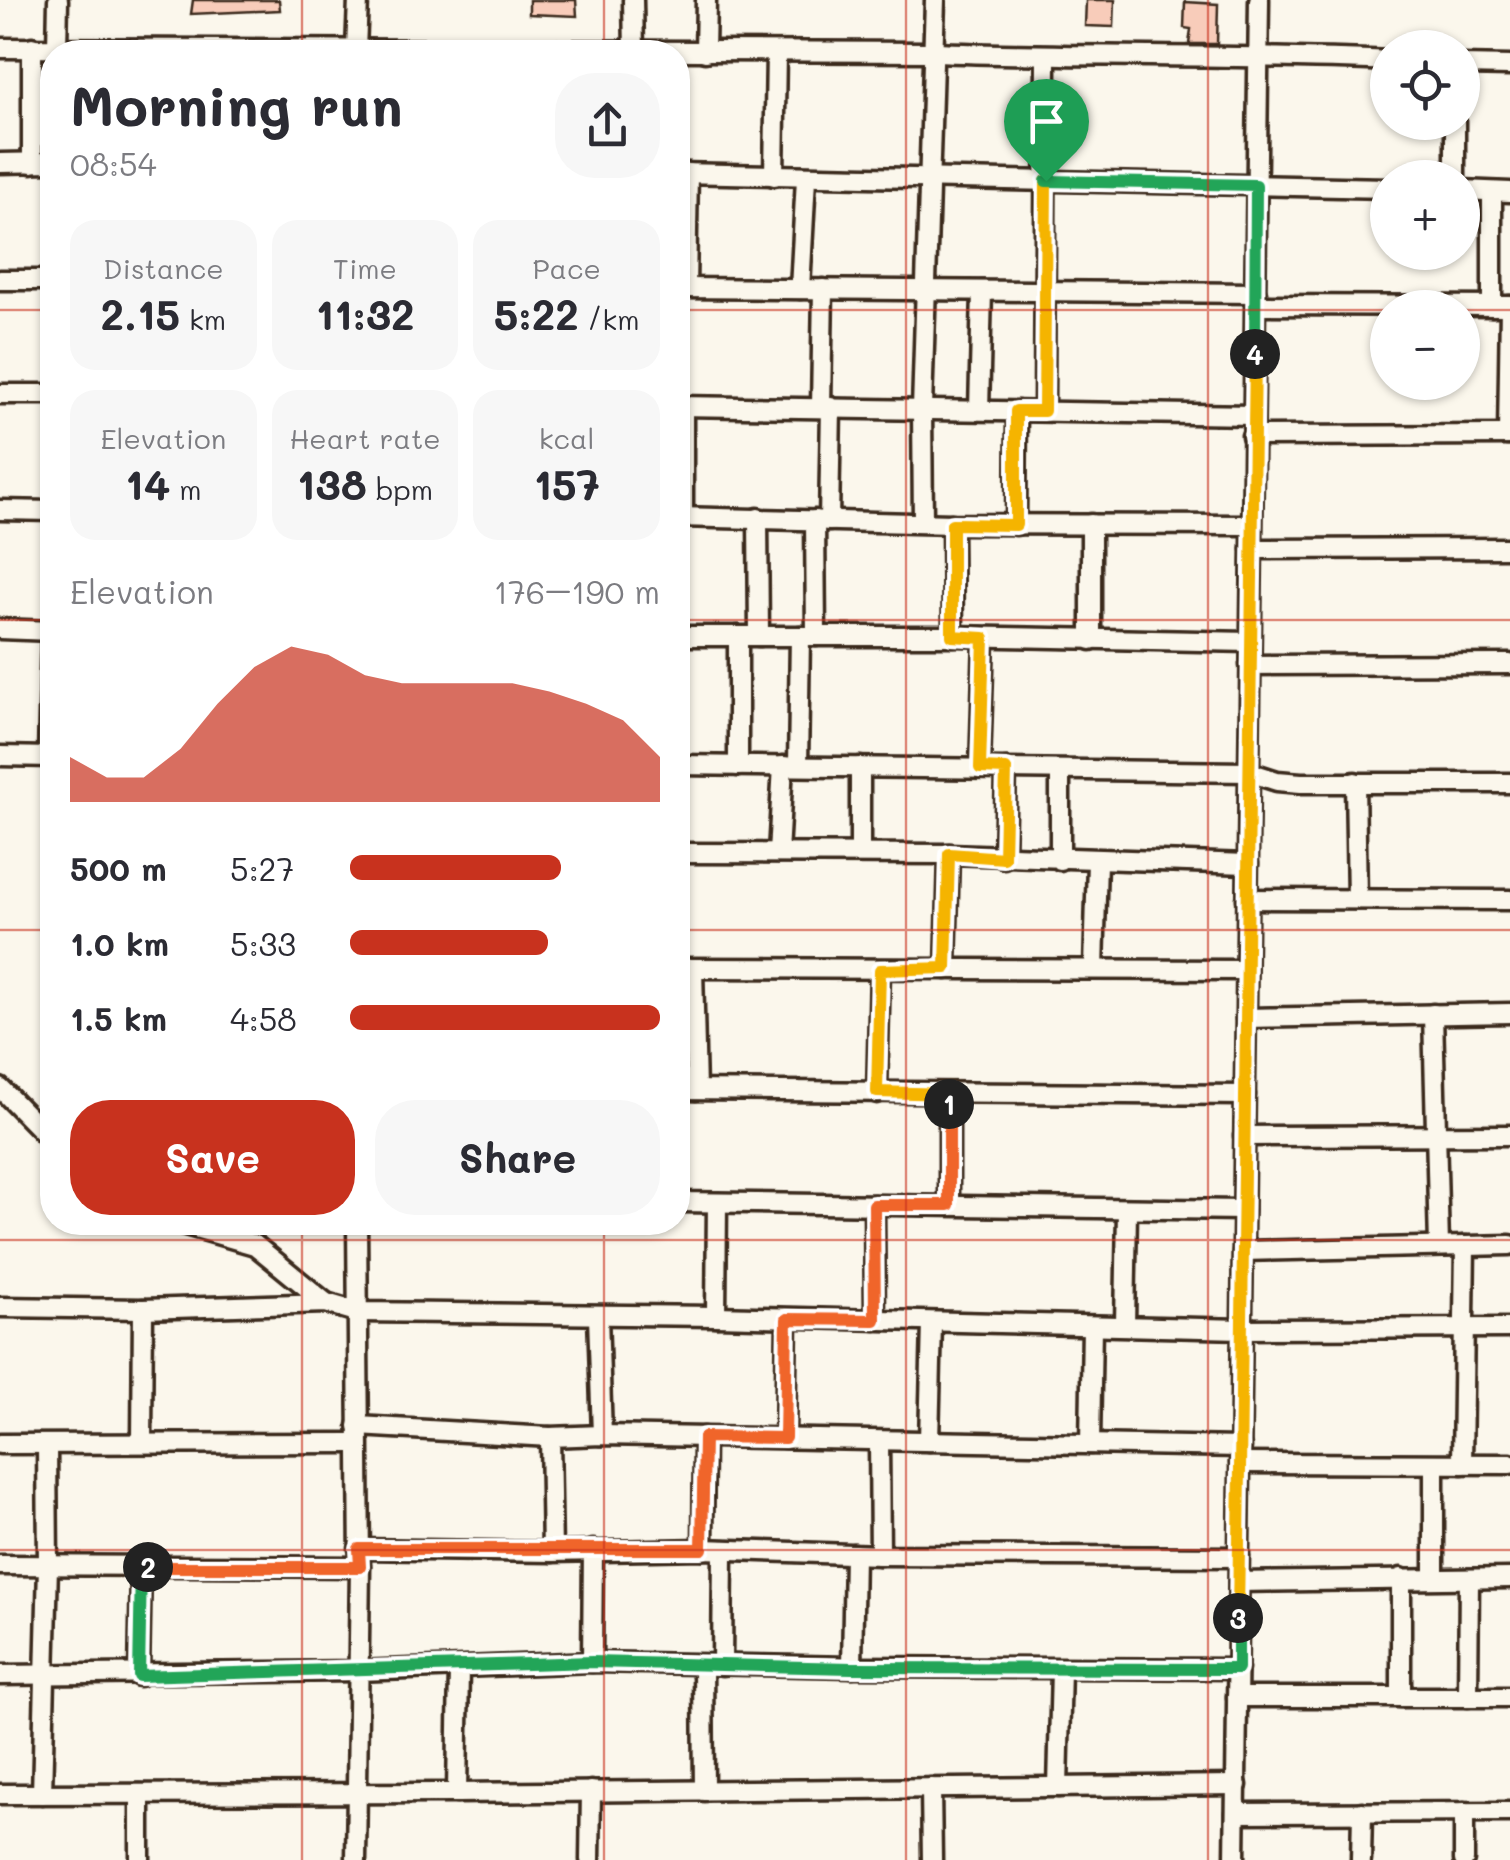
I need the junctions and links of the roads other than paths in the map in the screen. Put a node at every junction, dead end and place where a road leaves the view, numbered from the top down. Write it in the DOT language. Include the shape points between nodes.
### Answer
graph roads {
  1 [pos="58,0"];
  2 [pos="358,0"];
  3 [pos="634,0"];
  4 [pos="706,0"];
  5 [pos="934,0"];
  6 [pos="1258,0"];
  7 [pos="56,40"];
  8 [pos="356,40"];
  9 [pos="634,40"];
  10 [pos="32,47"];
  11 [pos="40,47"];
  12 [pos="0,48"];
  13 [pos="690,52"];
  14 [pos="705,52"];
  15 [pos="776,52"];
  16 [pos="933,52"];
  17 [pos="1258,55"];
  18 [pos="1046,57"];
  19 [pos="1370,61"];
  20 [pos="1480,65"];
  21 [pos="1510,66"];
  22 [pos="32,162"];
  23 [pos="40,162"];
  24 [pos="0,163"];
  25 [pos="690,173"];
  26 [pos="774,176"];
  27 [pos="929,177"];
  28 [pos="806,178"];
  29 [pos="1046,181"];
  30 [pos="1256,185"];
  31 [pos="1370,188"];
  32 [pos="1501,192"];
  33 [pos="0,280"];
  34 [pos="40,280"];
  35 [pos="690,288"];
  36 [pos="800,289"];
  37 [pos="823,289"];
  38 [pos="927,289"];
  39 [pos="1047,290"];
  40 [pos="982,291"];
  41 [pos="1256,299"];
  42 [pos="1504,306"];
  43 [pos="0,394"];
  44 [pos="40,394"];
  45 [pos="690,406"];
  46 [pos="826,407"];
  47 [pos="922,409"];
  48 [pos="980,410"];
  49 [pos="1016,411"];
  50 [pos="1044,411"];
  51 [pos="1253,415"];
  52 [pos="1509,435"];
  53 [pos="1252,436"];
  54 [pos="0,510"];
  55 [pos="40,511"];
  56 [pos="690,517"];
  57 [pos="758,518"];
  58 [pos="822,521"];
  59 [pos="923,522"];
  60 [pos="952,524"];
  61 [pos="1092,524"];
  62 [pos="1016,525"];
  63 [pos="1251,525"];
  64 [pos="1510,548"];
  65 [pos="1252,549"];
  66 [pos="0,629"];
  67 [pos="40,631"];
  68 [pos="690,636"];
  69 [pos="738,636"];
  70 [pos="759,636"];
  71 [pos="808,636"];
  72 [pos="952,636"];
  73 [pos="984,638"];
  74 [pos="1090,640"];
  75 [pos="1250,642"];
  76 [pos="1250,664"];
  77 [pos="1510,664"];
  78 [pos="0,756"];
  79 [pos="40,756"];
  80 [pos="690,765"];
  81 [pos="738,766"];
  82 [pos="790,766"];
  83 [pos="860,767"];
  84 [pos="980,768"];
  85 [pos="1006,769"];
  86 [pos="1060,771"];
  87 [pos="1249,772"];
  88 [pos="1355,782"];
  89 [pos="1510,783"];
  90 [pos="690,853"];
  91 [pos="778,853"];
  92 [pos="860,853"];
  93 [pos="949,854"];
  94 [pos="1004,858"];
  95 [pos="1060,860"];
  96 [pos="1096,861"];
  97 [pos="1248,864"];
  98 [pos="1246,898"];
  99 [pos="1358,900"];
  100 [pos="1510,900"];
  101 [pos="690,968"];
  102 [pos="946,968"];
  103 [pos="880,970"];
  104 [pos="1094,970"];
  105 [pos="1246,970"];
  106 [pos="1510,1013"];
  107 [pos="1432,1014"];
  108 [pos="1246,1018"];
  109 [pos="0,1088"];
  110 [pos="690,1090"];
  111 [pos="877,1092"];
  112 [pos="948,1094"];
  113 [pos="1245,1095"];
  114 [pos="40,1129"];
  115 [pos="1510,1135"];
  116 [pos="1244,1136"];
  117 [pos="1436,1137"];
  118 [pos="690,1202"];
  119 [pos="717,1203"];
  120 [pos="874,1205"];
  121 [pos="949,1205"];
  122 [pos="1127,1210"];
  123 [pos="1243,1210"];
  124 [pos="220,1235"];
  125 [pos="357,1235"];
  126 [pos="1510,1245"];
  127 [pos="1439,1246"];
  128 [pos="1466,1246"];
  129 [pos="1243,1251"];
  130 [pos="326,1303"];
  131 [pos="0,1306"];
  132 [pos="143,1308"];
  133 [pos="357,1312"];
  134 [pos="598,1316"];
  135 [pos="716,1316"];
  136 [pos="787,1319"];
  137 [pos="875,1320"];
  138 [pos="932,1323"];
  139 [pos="1125,1325"];
  140 [pos="1092,1326"];
  141 [pos="1510,1328"];
  142 [pos="1243,1329"];
  143 [pos="1464,1329"];
  144 [pos="358,1435"];
  145 [pos="602,1435"];
  146 [pos="550,1437"];
  147 [pos="704,1437"];
  148 [pos="785,1438"];
  149 [pos="879,1441"];
  150 [pos="929,1441"];
  151 [pos="142,1443"];
  152 [pos="0,1444"];
  153 [pos="1090,1444"];
  154 [pos="46,1446"];
  155 [pos="1240,1455"];
  156 [pos="1462,1464"];
  157 [pos="1510,1464"];
  158 [pos="1434,1466"];
  159 [pos="702,1549"];
  160 [pos="593,1550"];
  161 [pos="723,1551"];
  162 [pos="552,1552"];
  163 [pos="854,1554"];
  164 [pos="880,1554"];
  165 [pos="1239,1557"];
  166 [pos="360,1558"];
  167 [pos="0,1564"];
  168 [pos="48,1565"];
  169 [pos="141,1567"];
  170 [pos="1401,1578"];
  171 [pos="1434,1578"];
  172 [pos="1510,1578"];
  173 [pos="1469,1579"];
  174 [pos="1239,1582"];
  175 [pos="592,1662"];
  176 [pos="712,1665"];
  177 [pos="459,1668"];
  178 [pos="852,1668"];
  179 [pos="1061,1669"];
  180 [pos="1238,1669"];
  181 [pos="357,1671"];
  182 [pos="0,1675"];
  183 [pos="46,1676"];
  184 [pos="139,1676"];
  185 [pos="1400,1696"];
  186 [pos="1237,1697"];
  187 [pos="1468,1697"];
  188 [pos="1510,1697"];
  189 [pos="1236,1786"];
  190 [pos="1058,1787"];
  191 [pos="931,1788"];
  192 [pos="590,1790"];
  193 [pos="704,1792"];
  194 [pos="456,1793"];
  195 [pos="0,1794"];
  196 [pos="42,1794"];
  197 [pos="140,1794"];
  198 [pos="357,1794"];
  199 [pos="1362,1812"];
  200 [pos="1464,1812"];
  201 [pos="1510,1812"];
  202 [pos="1236,1813"];
  203 [pos="140,1860"];
  204 [pos="356,1860"];
  205 [pos="590,1860"];
  206 [pos="932,1860"];
  207 [pos="1235,1860"];
  208 [pos="1361,1860"];
  209 [pos="1464,1860"];
  1 -- 7 [label="street"];
  2 -- 8 [label="street"];
  3 -- 9 [label="street"];
  4 -- 14 [label="street"];
  5 -- 16 [label="street"];
  6 -- 17 [label="street"];
  10 -- 11 [label="street"];
  10 -- 12 [label="street"];
  10 -- 22 [label="street"];
  13 -- 14 [label="street"];
  14 -- 15 [label="street"];
  15 -- 16 [label="street"];
  15 -- 26 [label="street"];
  16 -- 18 [label="street"];
  16 -- 27 [label="street"];
  17 -- 18 [label="street"];
  17 -- 19 [label="street"];
  17 -- 30 [label="street"];
  18 -- 29 [label="street"];
  20 -- 21 [label="street"];
  22 -- 23 [label="street"];
  22 -- 24 [label="street"];
  25 -- 26 [label="street"];
  26 -- 28 [label="street"];
  27 -- 28 [label="street"];
  27 -- 29 [label="street"];
  27 -- 38 [label="street"];
  28 -- 36 [label="street"];
  29 -- 30 [label="street"];
  29 -- 39 [label="street"];
  30 -- 31 [label="street"];
  30 -- 41 [label="street"];
  32 -- 42 [label="street"];
  33 -- 34 [label="street"];
  35 -- 36 [label="street"];
  36 -- 37 [label="street"];
  37 -- 38 [label="street"];
  37 -- 46 [label="street"];
  38 -- 40 [label="street"];
  38 -- 47 [label="street"];
  39 -- 40 [label="street"];
  39 -- 41 [label="street"];
  39 -- 50 [label="street"];
  40 -- 48 [label="street"];
  41 -- 42 [label="street"];
  41 -- 51 [label="street"];
  42 -- 52 [label="street"];
  43 -- 44 [label="street"];
  45 -- 46 [label="street"];
  46 -- 47 [label="street"];
  46 -- 58 [label="street"];
  47 -- 48 [label="street"];
  47 -- 59 [label="street"];
  48 -- 49 [label="street"];
  49 -- 50 [label="street"];
  49 -- 62 [label="street"];
  50 -- 51 [label="street"];
  51 -- 53 [label="street"];
  52 -- 53 [label="street"];
  53 -- 63 [label="street"];
  54 -- 55 [label="street"];
  56 -- 57 [label="street"];
  57 -- 58 [label="street"];
  57 -- 70 [label="street"];
  58 -- 59 [label="street"];
  58 -- 71 [label="street"];
  59 -- 60 [label="street"];
  60 -- 62 [label="street"];
  60 -- 72 [label="street"];
  61 -- 62 [label="street"];
  61 -- 63 [label="street"];
  61 -- 74 [label="street"];
  63 -- 65 [label="street"];
  64 -- 65 [label="street"];
  65 -- 75 [label="street"];
  66 -- 67 [label="street"];
  68 -- 69 [label="street"];
  69 -- 70 [label="street"];
  69 -- 81 [label="street"];
  70 -- 71 [label="street"];
  71 -- 72 [label="street"];
  71 -- 82 [label="street"];
  72 -- 73 [label="street"];
  73 -- 74 [label="street"];
  73 -- 84 [label="street"];
  74 -- 75 [label="street"];
  75 -- 76 [label="street"];
  76 -- 77 [label="street"];
  76 -- 87 [label="street"];
  78 -- 79 [label="street"];
  80 -- 81 [label="street"];
  81 -- 82 [label="street"];
  82 -- 83 [label="street"];
  82 -- 91 [label="street"];
  83 -- 84 [label="street"];
  83 -- 92 [label="street"];
  84 -- 85 [label="street"];
  85 -- 86 [label="street"];
  85 -- 94 [label="street"];
  86 -- 87 [label="street"];
  86 -- 95 [label="street"];
  87 -- 88 [label="street" via="1289,782"];
  87 -- 97 [label="street"];
  88 -- 89 [label="street"];
  88 -- 99 [label="street"];
  90 -- 91 [label="street"];
  91 -- 92 [label="street"];
  92 -- 93 [label="street"];
  93 -- 94 [label="street"];
  93 -- 102 [label="street"];
  94 -- 95 [label="street"];
  95 -- 96 [label="street"];
  96 -- 97 [label="street"];
  96 -- 104 [label="street"];
  97 -- 98 [label="street"];
  98 -- 99 [label="street"];
  98 -- 105 [label="street"];
  99 -- 100 [label="street"];
  101 -- 103 [label="street"];
  102 -- 103 [label="street"];
  102 -- 104 [label="street"];
  103 -- 111 [label="street"];
  104 -- 105 [label="street"];
  105 -- 108 [label="street"];
  106 -- 107 [label="street"];
  107 -- 108 [label="street"];
  107 -- 117 [label="street"];
  108 -- 113 [label="street"];
  109 -- 114 [label="street"];
  110 -- 111 [label="street"];
  111 -- 112 [label="street"];
  112 -- 113 [label="street"];
  112 -- 121 [label="street"];
  113 -- 116 [label="street"];
  115 -- 117 [label="street"];
  116 -- 117 [label="street"];
  116 -- 123 [label="street"];
  117 -- 127 [label="street"];
  118 -- 119 [label="street"];
  119 -- 120 [label="street"];
  119 -- 135 [label="street"];
  120 -- 121 [label="street"];
  120 -- 137 [label="street"];
  121 -- 122 [label="street"];
  122 -- 123 [label="street"];
  122 -- 139 [label="street"];
  123 -- 129 [label="street"];
  124 -- 130 [label="street" via="255,1245"];
  125 -- 133 [label="street"];
  126 -- 128 [label="street"];
  127 -- 128 [label="street"];
  127 -- 129 [label="street"];
  128 -- 143 [label="street"];
  129 -- 142 [label="street"];
  130 -- 132 [label="street"];
  130 -- 133 [label="street"];
  131 -- 132 [label="street"];
  132 -- 151 [label="street"];
  133 -- 134 [label="street"];
  133 -- 144 [label="street"];
  134 -- 135 [label="street"];
  134 -- 145 [label="street"];
  135 -- 136 [label="street"];
  136 -- 137 [label="street"];
  136 -- 148 [label="street"];
  137 -- 138 [label="street"];
  138 -- 140 [label="street"];
  138 -- 150 [label="street"];
  139 -- 140 [label="street"];
  139 -- 142 [label="street"];
  140 -- 153 [label="street"];
  141 -- 143 [label="street"];
  142 -- 143 [label="street"];
  142 -- 155 [label="street"];
  143 -- 156 [label="street"];
  144 -- 146 [label="street"];
  144 -- 151 [label="street"];
  144 -- 166 [label="street"];
  145 -- 146 [label="street"];
  145 -- 147 [label="street"];
  146 -- 162 [label="street"];
  147 -- 148 [label="street"];
  147 -- 159 [label="street"];
  148 -- 149 [label="street"];
  149 -- 150 [label="street"];
  149 -- 164 [label="street"];
  150 -- 153 [label="street"];
  151 -- 154 [label="street"];
  152 -- 154 [label="street"];
  153 -- 155 [label="street"];
  154 -- 168 [label="street"];
  155 -- 158 [label="street"];
  155 -- 165 [label="street"];
  156 -- 157 [label="street"];
  156 -- 158 [label="street"];
  158 -- 171 [label="street"];
  159 -- 160 [label="street"];
  159 -- 161 [label="street"];
  160 -- 162 [label="street"];
  160 -- 175 [label="street"];
  161 -- 163 [label="street"];
  161 -- 176 [label="street"];
  162 -- 166 [label="street"];
  163 -- 164 [label="street"];
  163 -- 178 [label="street"];
  164 -- 165 [label="street"];
  165 -- 174 [label="street"];
  166 -- 169 [label="street"];
  166 -- 181 [label="street"];
  167 -- 168 [label="street"];
  168 -- 169 [label="street"];
  168 -- 183 [label="street"];
  169 -- 184 [label="street"];
  170 -- 171 [label="street"];
  170 -- 174 [label="street"];
  170 -- 185 [label="street"];
  171 -- 173 [label="street"];
  172 -- 173 [label="street"];
  173 -- 187 [label="street"];
  174 -- 180 [label="street"];
  175 -- 176 [label="street"];
  175 -- 177 [label="street"];
  176 -- 178 [label="street"];
  176 -- 193 [label="street"];
  177 -- 181 [label="street"];
  177 -- 194 [label="street"];
  178 -- 179 [label="street"];
  179 -- 180 [label="street"];
  179 -- 190 [label="street"];
  180 -- 186 [label="street"];
  181 -- 184 [label="street"];
  181 -- 198 [label="street"];
  182 -- 183 [label="street"];
  183 -- 184 [label="street"];
  183 -- 196 [label="street"];
  185 -- 186 [label="street"];
  185 -- 187 [label="street"];
  186 -- 189 [label="street"];
  187 -- 188 [label="street"];
  189 -- 190 [label="street"];
  189 -- 202 [label="street"];
  190 -- 191 [label="street"];
  191 -- 193 [label="street"];
  191 -- 206 [label="street"];
  192 -- 193 [label="street"];
  192 -- 194 [label="street"];
  192 -- 205 [label="street"];
  194 -- 198 [label="street"];
  195 -- 196 [label="street"];
  196 -- 197 [label="street"];
  197 -- 198 [label="street"];
  197 -- 203 [label="street"];
  198 -- 204 [label="street"];
  199 -- 200 [label="street"];
  199 -- 202 [label="street"];
  199 -- 208 [label="street"];
  200 -- 201 [label="street"];
  200 -- 209 [label="street"];
  202 -- 207 [label="street"];
}
